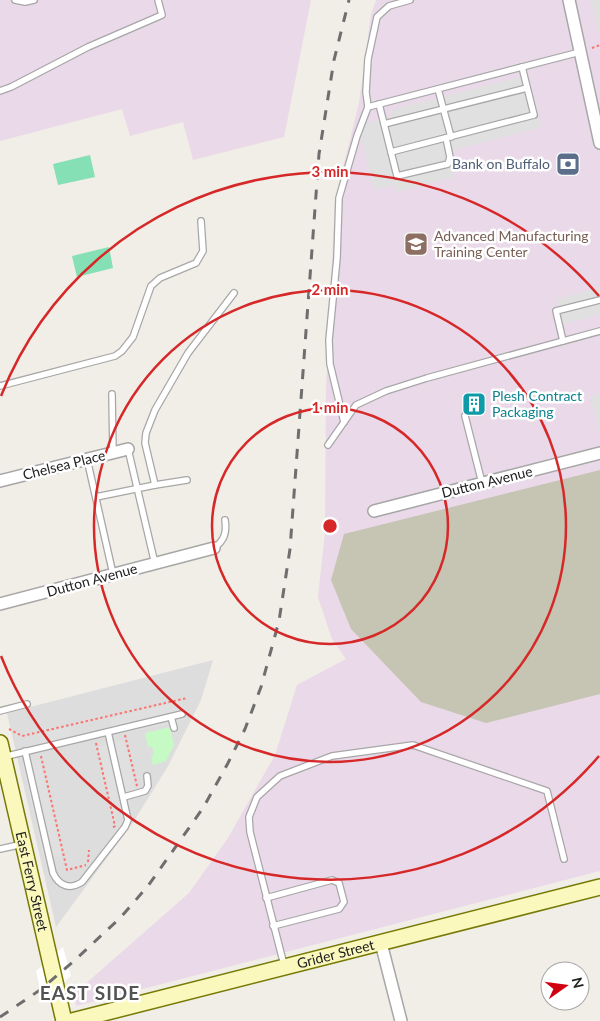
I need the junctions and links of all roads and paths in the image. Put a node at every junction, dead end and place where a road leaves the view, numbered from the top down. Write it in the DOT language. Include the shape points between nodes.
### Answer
graph roads {
  1 [pos="16,0"];
  2 [pos="34,0"];
  3 [pos="158,0"];
  4 [pos="410,0"];
  5 [pos="569,0"];
  6 [pos="600,45"];
  7 [pos="592,48"];
  8 [pos="580,52"];
  9 [pos="522,67"];
  10 [pos="527,88"];
  11 [pos="438,89"];
  12 [pos="0,91"];
  13 [pos="379,104"];
  14 [pos="368,107"];
  15 [pos="444,109"];
  16 [pos="596,109"];
  17 [pos="384,124"];
  18 [pos="448,137"];
  19 [pos="600,143"];
  20 [pos="391,152"];
  21 [pos="201,220"];
  22 [pos="234,293"];
  23 [pos="600,300"];
  24 [pos="600,331"];
  25 [pos="563,341"];
  26 [pos="0,386"];
  27 [pos="112,394"];
  28 [pos="465,416"];
  29 [pos="344,422"];
  30 [pos="328,445"];
  31 [pos="128,449"];
  32 [pos="113,453"];
  33 [pos="600,453"];
  34 [pos="87,459"];
  35 [pos="187,480"];
  36 [pos="0,481"];
  37 [pos="482,483"];
  38 [pos="155,485"];
  39 [pos="137,488"];
  40 [pos="96,497"];
  41 [pos="374,511"];
  42 [pos="225,520"];
  43 [pos="214,548"];
  44 [pos="155,564"];
  45 [pos="113,575"];
  46 [pos="0,604"];
  47 [pos="187,698"];
  48 [pos="27,704"];
  49 [pos="0,711"];
  50 [pos="182,714"];
  51 [pos="171,717"];
  52 [pos="174,728"];
  53 [pos="9,729"];
  54 [pos="108,732"];
  55 [pos="124,733"];
  56 [pos="95,740"];
  57 [pos="104,744"];
  58 [pos="96,745"];
  59 [pos="2,750"];
  60 [pos="25,751"];
  61 [pos="40,753"];
  62 [pos="147,776"];
  63 [pos="138,791"];
  64 [pos="124,797"];
  65 [pos="112,828"];
  66 [pos="23,844"];
  67 [pos="0,849"];
  68 [pos="90,850"];
  69 [pos="564,859"];
  70 [pos="600,887"];
  71 [pos="266,898"];
  72 [pos="273,926"];
  73 [pos="382,943"];
  74 [pos="285,967"];
  75 [pos="64,1021"];
  76 [pos="72,1021"];
  77 [pos="401,1021"];
  1 -- 2 [label="lane"];
  3 -- 12 [label="lane" via="162,15"];
  4 -- 14 [label="lane" via="389,6 377,17 368,59"];
  5 -- 8 [label="street"];
  6 -- 7 [label="path"];
  8 -- 9 [label="lane"];
  8 -- 16 [label="street"];
  9 -- 10 [label="lane"];
  9 -- 11 [label="lane"];
  10 -- 15 [label="lane"];
  10 -- 18 [label="lane" via="534,116"];
  11 -- 13 [label="lane"];
  11 -- 15 [label="lane"];
  13 -- 14 [label="lane"];
  13 -- 17 [label="lane"];
  14 -- 29 [label="lane" via="356,136 339,198 329,340 330,364"];
  15 -- 17 [label="lane"];
  15 -- 18 [label="lane"];
  16 -- 19 [label="street"];
  17 -- 20 [label="lane"];
  18 -- 20 [label="lane"];
  18 -- 20 [label="lane" via="448,164 397,176"];
  21 -- 26 [label="lane" via="203,251 196,263 160,278 151,286 132,337 122,351 115,356"];
  22 -- 38 [label="lane" via="188,353 149,425 145,443"];
  23 -- 25 [label="lane" via="556,311"];
  24 -- 25 [label="lane"];
  25 -- 29 [label="lane" via="386,390 356,405"];
  27 -- 32 [label="lane"];
  28 -- 37 [label="lane"];
  29 -- 30 [label="lane"];
  31 -- 32 [label="street, Chelsea Place"];
  31 -- 39 [label="lane"];
  32 -- 34 [label="street, Chelsea Place"];
  33 -- 37 [label="street, Dutton Avenue"];
  34 -- 36 [label="street, Chelsea Place"];
  34 -- 40 [label="lane"];
  35 -- 38 [label="lane"];
  37 -- 41 [label="street, Dutton Avenue"];
  38 -- 39 [label="lane"];
  39 -- 40 [label="lane"];
  39 -- 44 [label="lane"];
  40 -- 45 [label="lane"];
  42 -- 43 [label="lane" via="225,536"];
  43 -- 44 [label="street, Dutton Avenue"];
  44 -- 45 [label="street, Dutton Avenue"];
  45 -- 46 [label="street, Dutton Avenue"];
  47 -- 53 [label="path" via="22,736"];
  48 -- 49 [label="lane"];
  50 -- 51 [label="lane"];
  51 -- 52 [label="lane"];
  51 -- 54 [label="lane"];
  54 -- 60 [label="lane"];
  54 -- 64 [label="lane"];
  55 -- 63 [label="path"];
  56 -- 58 [label="path"];
  57 -- 58 [label="path"];
  58 -- 65 [label="path" via="115,826"];
  59 -- 60 [label="lane"];
  59 -- 66 [label="street, East Ferry Street"];
  60 -- 64 [label="lane" via="53,873 65,886 82,882 125,827 128,820"];
  61 -- 68 [label="path" via="67,870 88,865"];
  62 -- 64 [label="lane" via="145,791"];
  66 -- 67 [label="lane"];
  66 -- 75 [label="street, East Ferry Street"];
  69 -- 71 [label="lane" via="547,791 413,745 404,746 332,756 280,776 257,797 249,816 250,832"];
  70 -- 73 [label="street, Grider Street"];
  71 -- 72 [label="lane"];
  71 -- 72 [label="lane" via="332,880 342,887 344,902 339,909"];
  72 -- 74 [label="lane"];
  73 -- 74 [label="street, Grider Street"];
  73 -- 77 [label="street"];
  74 -- 76 [label="street, Grider Street"];
}
